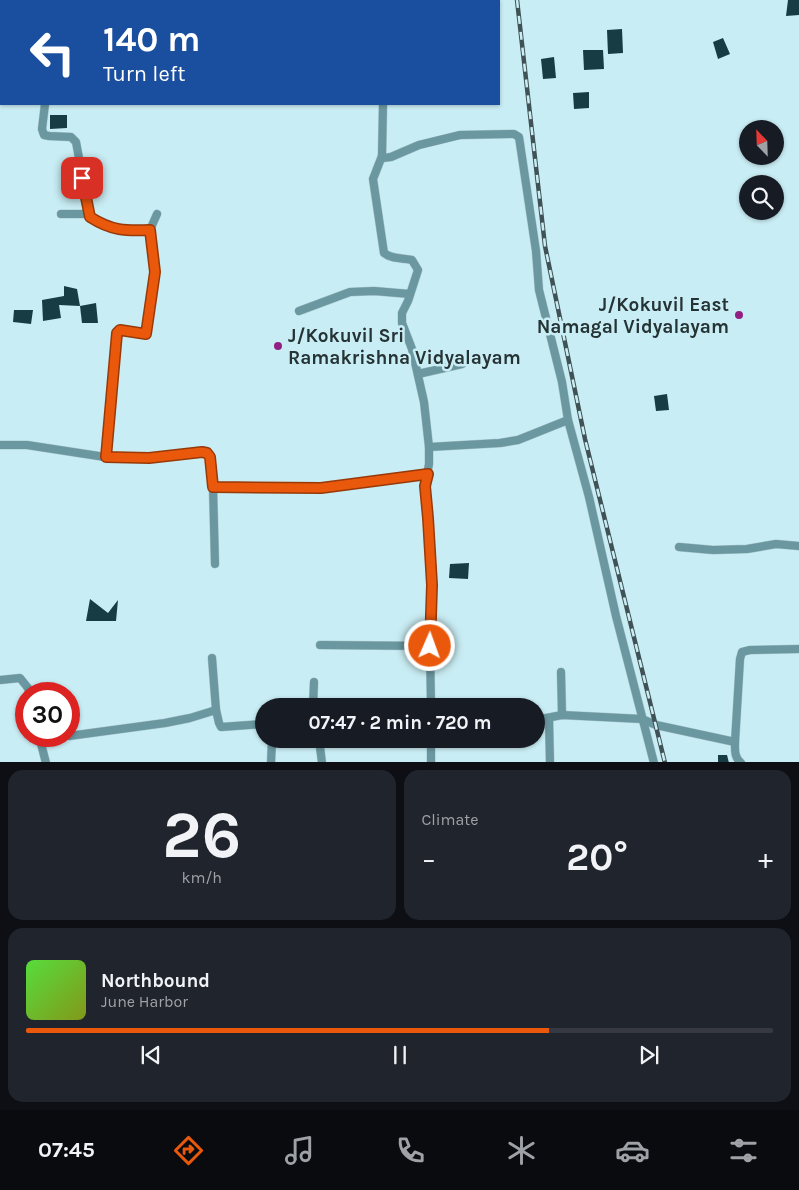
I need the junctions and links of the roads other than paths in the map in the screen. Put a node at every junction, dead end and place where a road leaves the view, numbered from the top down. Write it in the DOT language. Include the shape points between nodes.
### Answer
graph roads {
  1 [pos="45,105"];
  2 [pos="383,105"];
  3 [pos="382,156"];
  4 [pos="60,214"];
  5 [pos="88,214"];
  6 [pos="157,214"];
  7 [pos="150,230"];
  8 [pos="410,294"];
  9 [pos="299,311"];
  10 [pos="462,364"];
  11 [pos="418,374"];
  12 [pos="568,420"];
  13 [pos="0,445"];
  14 [pos="429,447"];
  15 [pos="106,457"];
  16 [pos="428,474"];
  17 [pos="213,487"];
  18 [pos="799,546"];
  19 [pos="679,547"];
  20 [pos="215,564"];
  21 [pos="320,645"];
  22 [pos="430,646"];
  23 [pos="799,649"];
  24 [pos="212,658"];
  25 [pos="561,672"];
  26 [pos="0,680"];
  27 [pos="23,682"];
  28 [pos="314,682"];
  29 [pos="313,698"];
  30 [pos="431,698"];
  31 [pos="216,710"];
  32 [pos="562,715"];
  33 [pos="549,718"];
  34 [pos="545,719"];
  35 [pos="642,719"];
  36 [pos="255,725"];
  37 [pos="80,735"];
  38 [pos="735,742"];
  39 [pos="42,747"];
  40 [pos="272,748"];
  41 [pos="320,748"];
  42 [pos="432,748"];
  43 [pos="46,762"];
  44 [pos="271,762"];
  45 [pos="322,762"];
  46 [pos="432,762"];
  47 [pos="550,762"];
  48 [pos="654,762"];
  49 [pos="741,762"];
  1 -- 5 [label="street" via="44,135 71,137 76,142"];
  2 -- 3 [label="street"];
  3 -- 8 [label="street" via="373,179 384,253 388,257 412,260 418,270"];
  3 -- 12 [label="street" via="391,157 419,145 460,135 514,134 519,137 539,290"];
  4 -- 5 [label="street"];
  5 -- 7 [label="street" via="102,225 126,231"];
  6 -- 7 [label="street"];
  7 -- 15 [label="street" via="155,272 147,331 146,334 120,330 117,333"];
  8 -- 9 [label="street" via="350,292"];
  8 -- 11 [label="street" via="402,312 402,323"];
  10 -- 11 [label="street"];
  11 -- 14 [label="street"];
  12 -- 14 [label="street" via="518,440"];
  12 -- 35 [label="street"];
  13 -- 15 [label="street" via="27,445"];
  14 -- 16 [label="street"];
  15 -- 17 [label="street" via="149,458 207,453"];
  16 -- 17 [label="street" via="321,488"];
  16 -- 22 [label="street" via="425,486 432,585"];
  17 -- 20 [label="street"];
  18 -- 19 [label="street" via="776,544 713,550"];
  21 -- 22 [label="street"];
  22 -- 30 [label="street"];
  23 -- 38 [label="street" via="742,652"];
  24 -- 31 [label="street"];
  25 -- 32 [label="street"];
  26 -- 27 [label="street" via="20,678"];
  28 -- 29 [label="street"];
  31 -- 36 [label="street" via="221,727"];
  31 -- 37 [label="street" via="165,723"];
  32 -- 33 [label="street"];
  32 -- 35 [label="street"];
  33 -- 34 [label="street"];
  33 -- 47 [label="street"];
  35 -- 38 [label="street"];
  35 -- 48 [label="street"];
  38 -- 49 [label="street" via="735,754"];
  39 -- 43 [label="street"];
  40 -- 44 [label="street"];
  41 -- 45 [label="street"];
  42 -- 46 [label="street"];
}
